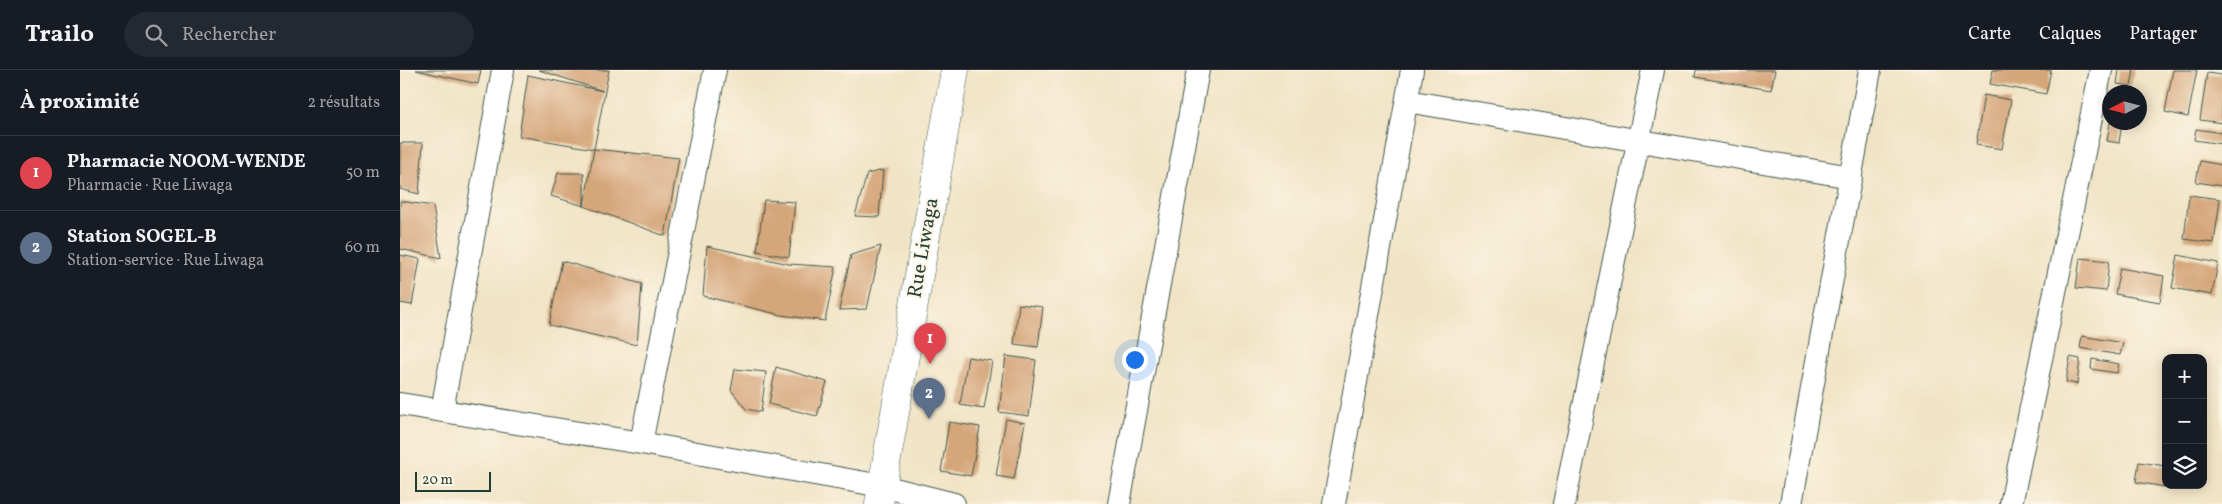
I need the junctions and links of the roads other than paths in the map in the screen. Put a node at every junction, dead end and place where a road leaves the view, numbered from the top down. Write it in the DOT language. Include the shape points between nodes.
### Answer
graph roads {
  1 [pos="503,70"];
  2 [pos="715,70"];
  3 [pos="955,70"];
  4 [pos="1198,70"];
  5 [pos="1412,70"];
  6 [pos="1653,70"];
  7 [pos="1870,70"];
  8 [pos="2101,70"];
  9 [pos="1407,101"];
  10 [pos="1638,141"];
  11 [pos="1851,177"];
  12 [pos="400,404"];
  13 [pos="442,411"];
  14 [pos="641,442"];
  15 [pos="881,495"];
  16 [pos="954,504"];
  17 [pos="1119,504"];
  18 [pos="1334,504"];
  19 [pos="1564,504"];
  20 [pos="1791,504"];
  21 [pos="2011,504"];
  1 -- 13 [label="street"];
  2 -- 14 [label="street"];
  3 -- 15 [label="main road, Rue Liwaga"];
  4 -- 17 [label="street"];
  5 -- 9 [label="street"];
  6 -- 10 [label="street"];
  7 -- 11 [label="street"];
  8 -- 21 [label="street"];
  9 -- 10 [label="street"];
  9 -- 18 [label="street"];
  10 -- 11 [label="street"];
  10 -- 19 [label="street"];
  11 -- 20 [label="street"];
  12 -- 13 [label="street"];
  13 -- 14 [label="street"];
  14 -- 15 [label="street"];
  15 -- 16 [label="street"];
}
